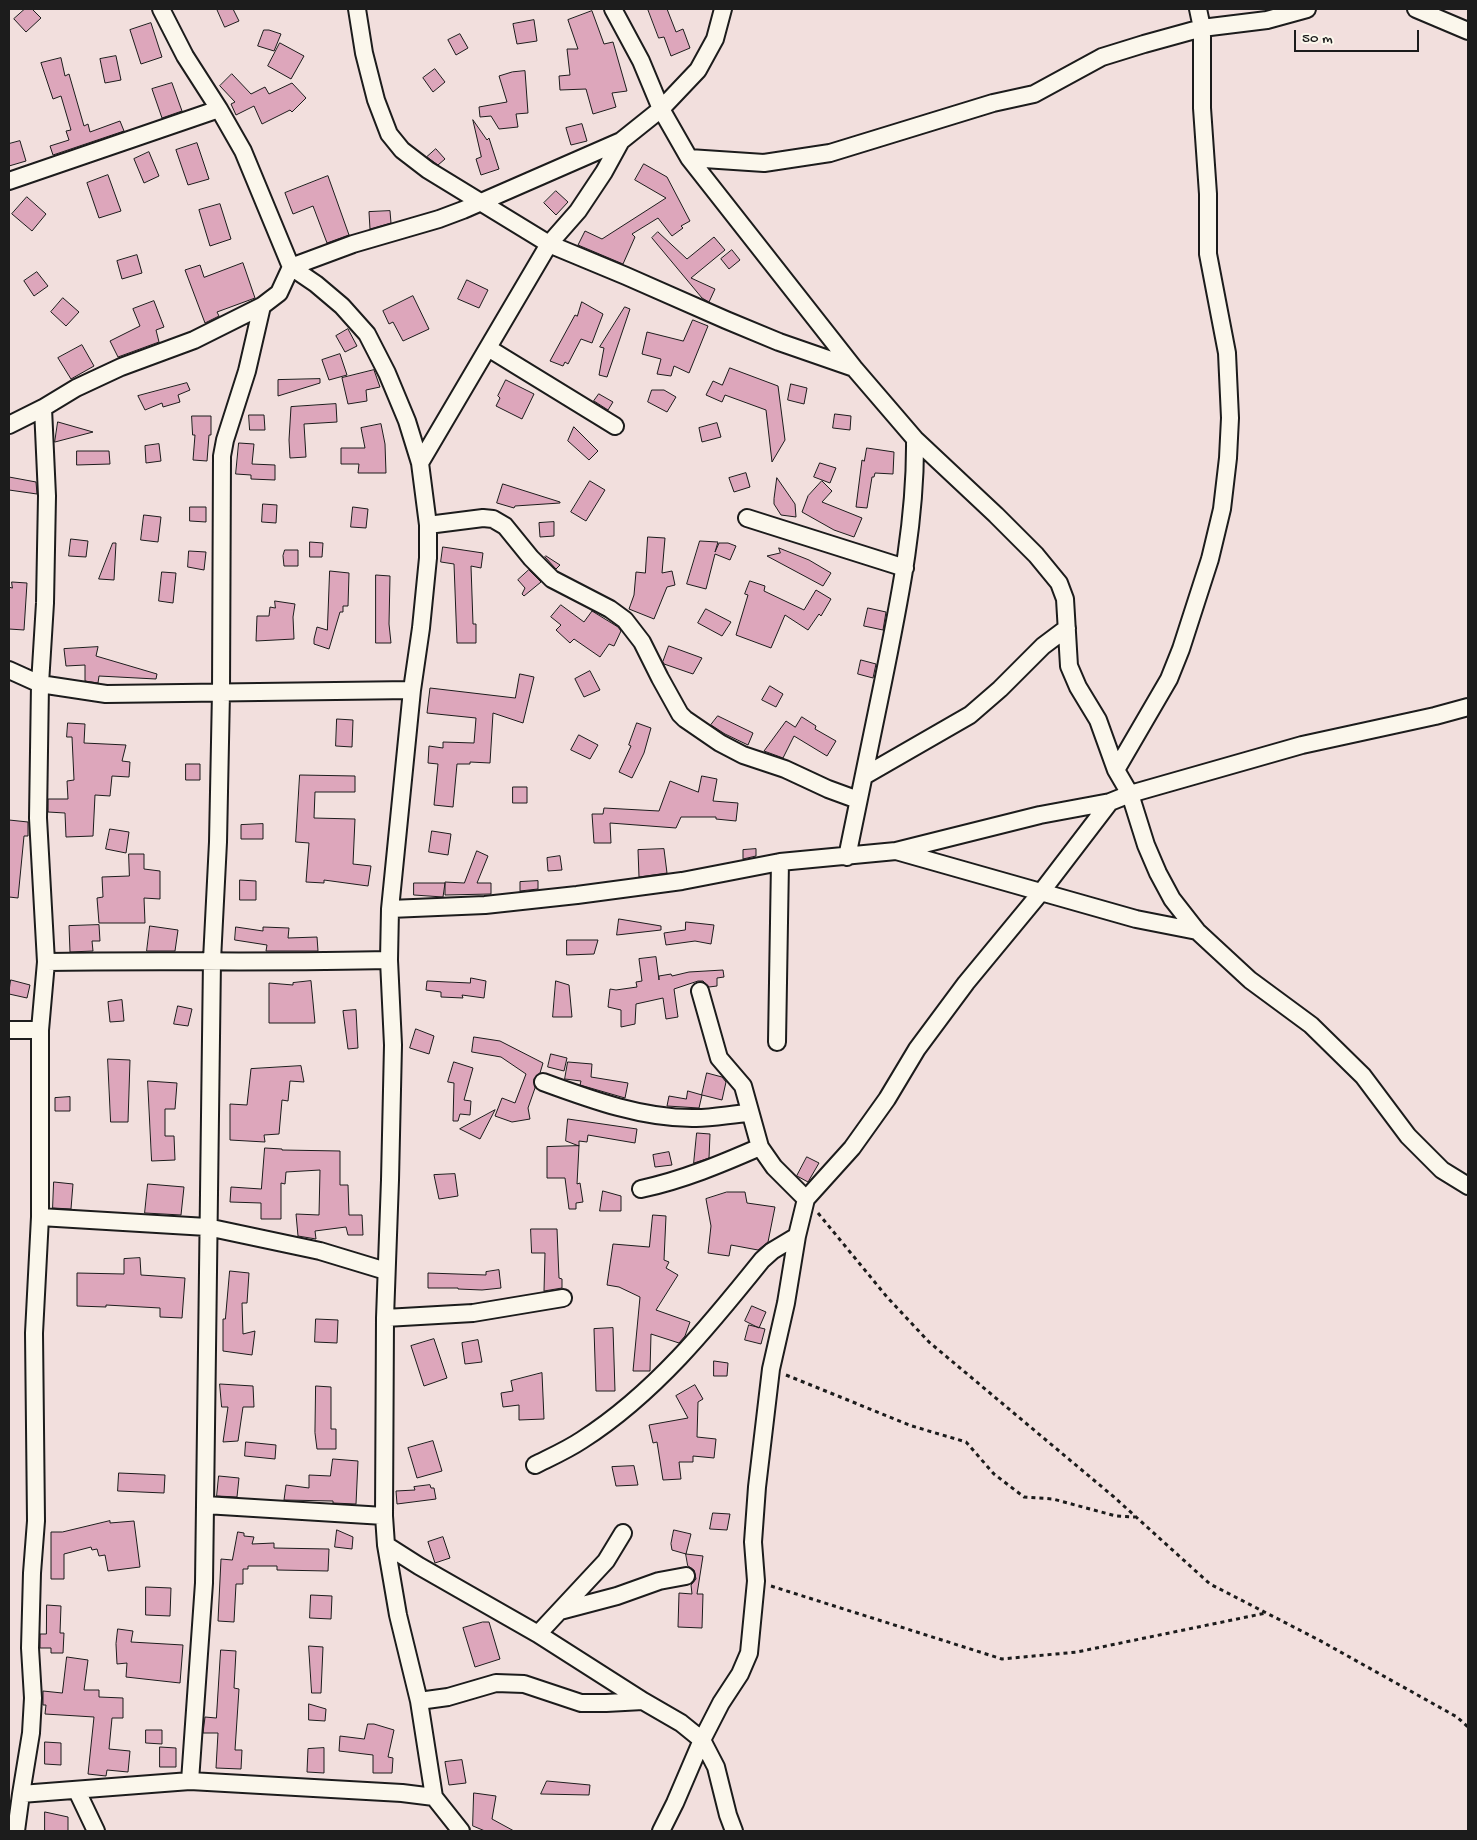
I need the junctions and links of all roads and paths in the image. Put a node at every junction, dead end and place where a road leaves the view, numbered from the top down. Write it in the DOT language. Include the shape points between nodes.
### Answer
graph roads {
  1 [pos="161,9"];
  2 [pos="357,9"];
  3 [pos="613,9"];
  4 [pos="723,9"];
  5 [pos="1198,9"];
  6 [pos="1307,9"];
  7 [pos="1416,9"];
  8 [pos="1202,28"];
  9 [pos="1468,31"];
  10 [pos="219,109"];
  11 [pos="661,109"];
  12 [pos="622,140"];
  13 [pos="689,158"];
  14 [pos="9,181"];
  15 [pos="480,202"];
  16 [pos="549,244"];
  17 [pos="291,267"];
  18 [pos="262,306"];
  19 [pos="488,348"];
  20 [pos="854,368"];
  21 [pos="42,408"];
  22 [pos="9,425"];
  23 [pos="615,426"];
  24 [pos="916,439"];
  25 [pos="420,463"];
  26 [pos="747,518"];
  27 [pos="428,525"];
  28 [pos="905,568"];
  29 [pos="1067,628"];
  30 [pos="9,670"];
  31 [pos="40,684"];
  32 [pos="412,690"];
  33 [pos="221,692"];
  34 [pos="1468,707"];
  35 [pos="1116,770"];
  36 [pos="864,776"];
  37 [pos="1130,794"];
  38 [pos="858,800"];
  39 [pos="1110,802"];
  40 [pos="896,851"];
  41 [pos="846,857"];
  42 [pos="780,862"];
  43 [pos="1042,891"];
  44 [pos="390,909"];
  45 [pos="1197,931"];
  46 [pos="212,960"];
  47 [pos="389,960"];
  48 [pos="46,962"];
  49 [pos="700,991"];
  50 [pos="9,1030"];
  51 [pos="40,1030"];
  52 [pos="777,1042"];
  53 [pos="543,1082"];
  54 [pos="750,1112"];
  55 [pos="760,1147"];
  56 [pos="1468,1186"];
  57 [pos="641,1188"];
  58 [pos="806,1199"];
  59 [pos="40,1216"];
  60 [pos="207,1227"];
  61 [pos="797,1236"];
  62 [pos="386,1271"];
  63 [pos="563,1298"];
  64 [pos="385,1318"];
  65 [pos="771,1369"];
  66 [pos="535,1465"];
  67 [pos="204,1504"];
  68 [pos="384,1516"];
  69 [pos="1136,1517"];
  70 [pos="623,1533"];
  71 [pos="386,1545"];
  72 [pos="686,1576"];
  73 [pos="756,1582"];
  74 [pos="559,1611"];
  75 [pos="1266,1613"];
  76 [pos="538,1634"];
  77 [pos="419,1701"];
  78 [pos="643,1701"];
  79 [pos="1468,1728"];
  80 [pos="702,1740"];
  81 [pos="190,1781"];
  82 [pos="77,1790"];
  83 [pos="21,1794"];
  84 [pos="434,1797"];
  85 [pos="16,1831"];
  86 [pos="96,1831"];
  87 [pos="461,1831"];
  88 [pos="661,1831"];
  89 [pos="734,1831"];
  1 -- 10 [label="street" via="185,56"];
  2 -- 15 [label="street" via="376,100 389,134 402,150 428,170"];
  3 -- 11 [label="street" via="641,61"];
  4 -- 11 [label="street" via="715,39 698,70"];
  5 -- 8 [label="street"];
  6 -- 8 [label="street" via="1267,20"];
  7 -- 9 [label="street"];
  8 -- 13 [label="street" via="1102,57 1034,94 993,102 830,153 764,163"];
  8 -- 35 [label="street" via="1208,254 1227,353 1228,458 1222,508 1210,559 1181,649 1170,679"];
  10 -- 14 [label="street"];
  10 -- 17 [label="street" via="243,151"];
  11 -- 12 [label="street"];
  11 -- 13 [label="street"];
  12 -- 15 [label="street"];
  12 -- 16 [label="street" via="578,212"];
  13 -- 20 [label="street"];
  15 -- 16 [label="street"];
  15 -- 17 [label="street" via="439,219 352,244"];
  16 -- 19 [label="street"];
  16 -- 20 [label="street" via="779,342"];
  17 -- 18 [label="street" via="279,293"];
  17 -- 25 [label="street" via="342,306 367,334 407,421"];
  18 -- 21 [label="street" via="194,340 85,383"];
  18 -- 33 [label="street" via="222,456"];
  19 -- 23 [label="street"];
  19 -- 25 [label="street"];
  20 -- 24 [label="street"];
  21 -- 22 [label="street"];
  21 -- 31 [label="street" via="47,496"];
  24 -- 28 [label="street" via="910,541"];
  24 -- 29 [label="street" via="1036,555 1059,583 1065,599"];
  25 -- 27 [label="street"];
  26 -- 28 [label="street"];
  27 -- 32 [label="street" via="423,610"];
  27 -- 38 [label="street" via="494,519 552,579 625,620 642,642 685,718 743,755"];
  28 -- 36 [label="street"];
  29 -- 35 [label="street" via="1069,666 1098,720"];
  29 -- 36 [label="street" via="1043,646 970,715"];
  30 -- 31 [label="street"];
  31 -- 33 [label="street" via="106,694"];
  31 -- 48 [label="street" via="38,818"];
  32 -- 33 [label="street"];
  32 -- 44 [label="street"];
  33 -- 46 [label="street"];
  34 -- 37 [label="street" via="1302,745"];
  35 -- 37 [label="street"];
  36 -- 38 [label="street"];
  37 -- 39 [label="street"];
  37 -- 45 [label="street" via="1158,873 1172,899"];
  38 -- 41 [label="street"];
  39 -- 40 [label="street" via="1040,815"];
  39 -- 43 [label="street"];
  40 -- 41 [label="street"];
  40 -- 43 [label="street"];
  41 -- 42 [label="street"];
  42 -- 44 [label="street" via="577,895 485,905"];
  42 -- 52 [label="street"];
  43 -- 45 [label="street" via="1136,919"];
  43 -- 58 [label="street" via="916,1049 888,1099 852,1148"];
  44 -- 47 [label="street"];
  45 -- 56 [label="street" via="1250,980 1310,1025 1362,1076 1408,1136 1442,1170"];
  46 -- 47 [label="street"];
  46 -- 48 [label="street"];
  46 -- 60 [label="street"];
  47 -- 62 [label="street" via="394,1045"];
  48 -- 51 [label="street"];
  49 -- 54 [label="street" via="719,1058 743,1086"];
  50 -- 51 [label="street"];
  51 -- 59 [label="street"];
  53 -- 54 [label="street" via="582,1097 658,1116 697,1118"];
  54 -- 55 [label="street"];
  55 -- 57 [label="street" via="670,1183"];
  55 -- 58 [label="street" via="774,1167"];
  58 -- 61 [label="street"];
  58 -- 69 [label="path" via="929,1342"];
  59 -- 60 [label="street"];
  59 -- 83 [label="street" via="34,1333 36,1521 30,1648 33,1698"];
  60 -- 62 [label="street" via="320,1250"];
  60 -- 67 [label="street"];
  61 -- 65 [label="street"];
  61 -- 66 [label="street" via="762,1260 710,1325 612,1419 581,1441"];
  62 -- 64 [label="street"];
  63 -- 64 [label="street" via="473,1314"];
  64 -- 68 [label="street"];
  65 -- 69 [label="path" via="912,1426 966,1442 994,1474 1024,1496 1053,1499 1116,1516"];
  65 -- 73 [label="street" via="754,1524"];
  67 -- 68 [label="street"];
  67 -- 81 [label="street" via="204,1583"];
  68 -- 71 [label="street"];
  69 -- 75 [label="path" via="1210,1584"];
  70 -- 74 [label="street" via="606,1562"];
  71 -- 76 [label="street"];
  71 -- 77 [label="street" via="398,1615"];
  72 -- 74 [label="street"];
  73 -- 75 [label="path" via="1002,1660 1077,1652"];
  73 -- 80 [label="street" via="749,1653"];
  74 -- 76 [label="street"];
  75 -- 79 [label="path" via="1457,1718"];
  76 -- 78 [label="street"];
  77 -- 78 [label="street" via="448,1697 496,1683 524,1684 581,1703"];
  77 -- 84 [label="street"];
  78 -- 80 [label="street" via="681,1723"];
  80 -- 88 [label="street"];
  80 -- 89 [label="street" via="716,1767"];
  81 -- 82 [label="street"];
  81 -- 84 [label="street"];
  82 -- 83 [label="street"];
  82 -- 86 [label="street"];
  83 -- 85 [label="street"];
  84 -- 87 [label="street"];
}
